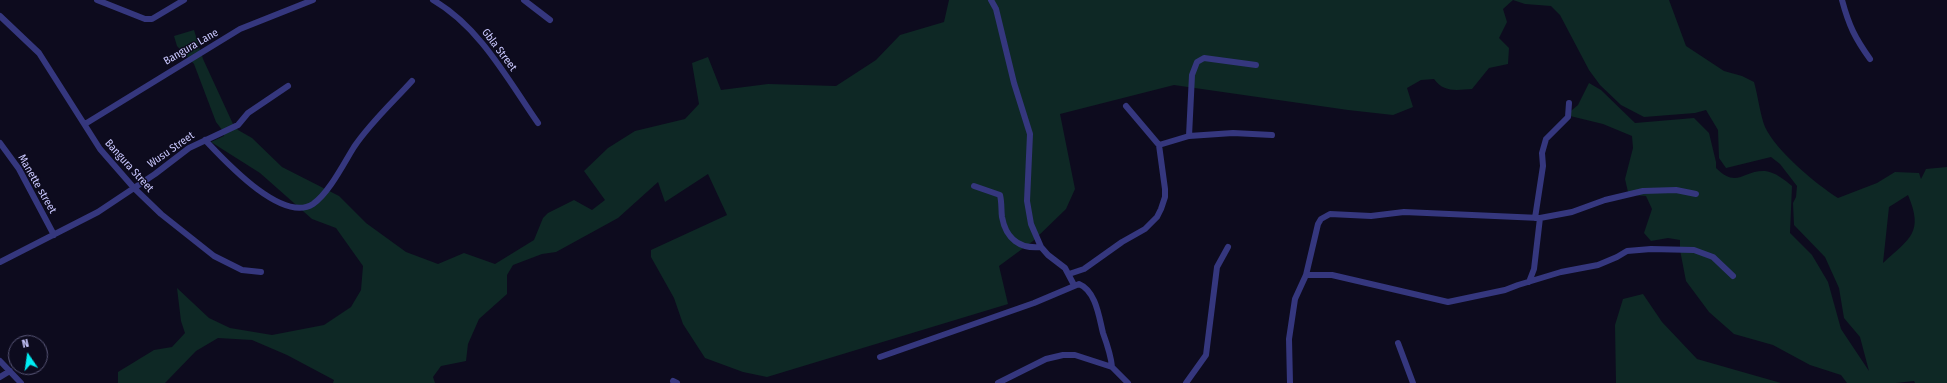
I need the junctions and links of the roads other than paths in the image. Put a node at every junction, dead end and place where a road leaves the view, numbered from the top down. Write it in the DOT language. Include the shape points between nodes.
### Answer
graph roads {
  1 [pos="97,0"];
  2 [pos="184,0"];
  3 [pos="313,0"];
  4 [pos="433,0"];
  5 [pos="524,0"];
  6 [pos="990,0"];
  7 [pos="1842,0"];
  8 [pos="0,16"];
  9 [pos="550,20"];
  10 [pos="1870,59"];
  11 [pos="1256,65"];
  12 [pos="412,81"];
  13 [pos="288,86"];
  14 [pos="1569,103"];
  15 [pos="1126,106"];
  16 [pos="538,122"];
  17 [pos="85,124"];
  18 [pos="1272,135"];
  19 [pos="1189,136"];
  20 [pos="205,140"];
  21 [pos="0,144"];
  22 [pos="1159,145"];
  23 [pos="974,186"];
  24 [pos="134,188"];
  25 [pos="1696,194"];
  26 [pos="1538,218"];
  27 [pos="54,235"];
  28 [pos="1041,247"];
  29 [pos="1228,247"];
  30 [pos="0,262"];
  31 [pos="261,272"];
  32 [pos="1069,274"];
  33 [pos="1306,275"];
  34 [pos="1733,276"];
  35 [pos="1529,282"];
  36 [pos="1074,285"];
  37 [pos="1398,343"];
  38 [pos="880,357"];
  39 [pos="0,360"];
  40 [pos="1112,366"];
  41 [pos="8,369"];
  42 [pos="14,375"];
  43 [pos="21,383"];
  44 [pos="998,383"];
  45 [pos="1128,383"];
  46 [pos="1186,383"];
  47 [pos="1290,383"];
  48 [pos="1413,383"];
  1 -- 2 [label="street" via="145,19 152,19"];
  3 -- 17 [label="street, Bangura Lane" via="240,29"];
  4 -- 16 [label="street, Gbla Street" via="449,9 473,33"];
  5 -- 9 [label="street"];
  6 -- 28 [label="street" via="996,9 1014,83 1030,134 1027,200 1031,224"];
  7 -- 10 [label="street" via="1848,24"];
  8 -- 17 [label="street, Bangura Street" via="39,53"];
  11 -- 19 [label="street" via="1204,58 1197,62 1192,75"];
  12 -- 20 [label="street" via="364,134 322,195 314,204 304,207 280,204 237,174"];
  13 -- 20 [label="street, Wusu Street" via="248,114 238,125"];
  14 -- 26 [label="street" via="1568,117 1546,139 1542,153"];
  15 -- 22 [label="street"];
  17 -- 24 [label="street, Bangura Street" via="100,149"];
  18 -- 19 [label="street" via="1233,133"];
  19 -- 22 [label="street"];
  20 -- 24 [label="street, Wusu Street" via="180,154"];
  21 -- 27 [label="street, Manette street" via="19,169"];
  22 -- 32 [label="street" via="1165,197 1157,217 1145,229 1084,269"];
  23 -- 28 [label="street" via="1000,196 1007,233 1016,243 1030,248"];
  24 -- 27 [label="street, Wusu Street" via="98,212"];
  24 -- 31 [label="street, Bangura Street" via="161,214 214,256 230,266"];
  25 -- 26 [label="street" via="1676,190 1643,191 1605,200 1572,212"];
  26 -- 33 [label="street" via="1404,212 1371,216 1330,214 1318,224"];
  26 -- 35 [label="street" via="1535,263"];
  27 -- 30 [label="street, Wusu Street"];
  28 -- 32 [label="street" via="1066,268"];
  29 -- 46 [label="street" via="1217,267 1206,355"];
  32 -- 36 [label="street"];
  33 -- 35 [label="street" via="1332,275 1448,302 1505,290"];
  33 -- 47 [label="street" via="1294,305 1289,339"];
  34 -- 35 [label="street" via="1713,257 1700,252 1652,248 1627,251 1598,265 1561,272"];
  36 -- 38 [label="street" via="1034,304"];
  36 -- 40 [label="street" via="1083,286 1091,295 1099,312"];
  37 -- 48 [label="street"];
  39 -- 41 [label="street"];
  40 -- 44 [label="street" via="1076,355 1063,355 1046,359"];
  40 -- 45 [label="street"];
  42 -- 43 [label="street"];
}
